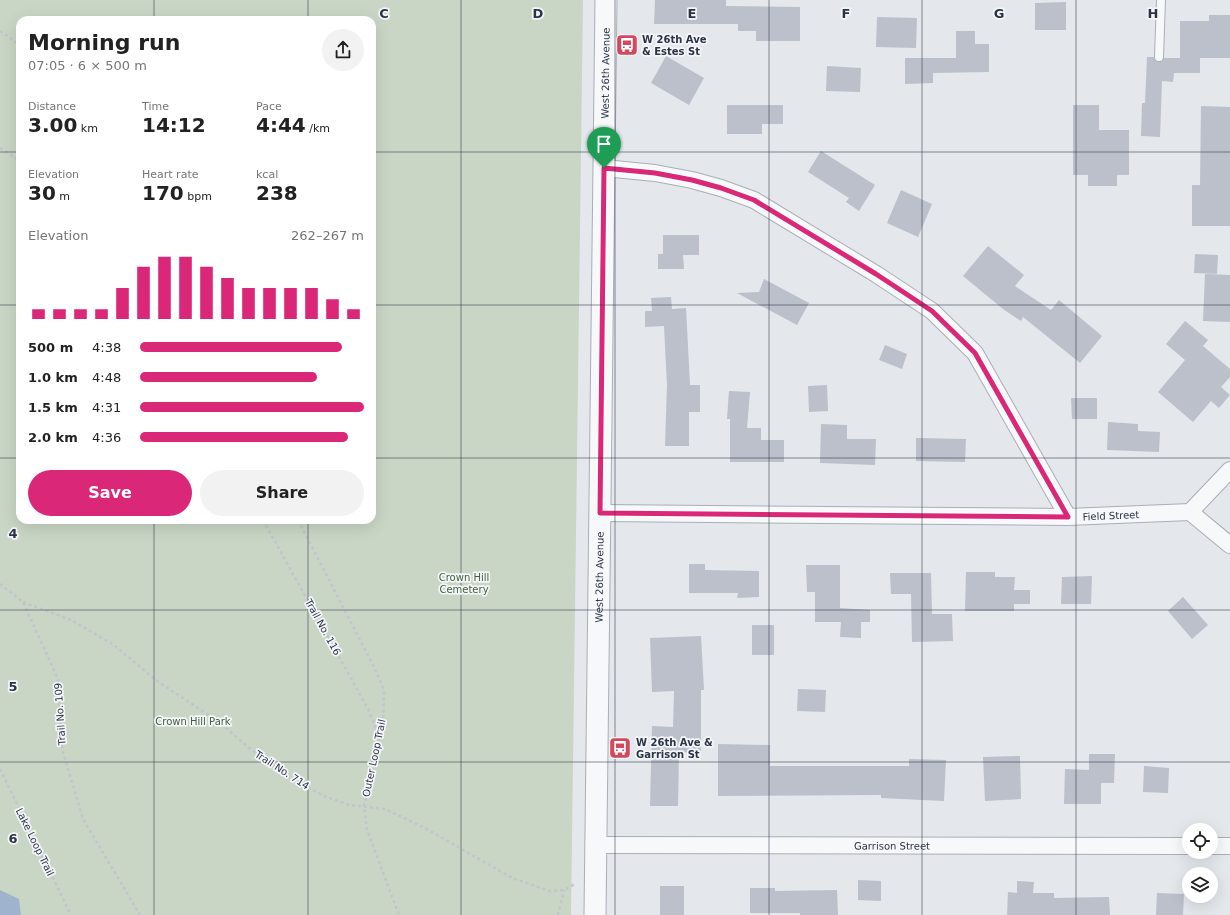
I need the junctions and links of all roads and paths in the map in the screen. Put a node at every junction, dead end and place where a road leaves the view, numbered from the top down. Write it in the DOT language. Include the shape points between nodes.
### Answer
graph roads {
  1 [pos="606,0"];
  2 [pos="1161,0"];
  3 [pos="0,31"];
  4 [pos="16,43"];
  5 [pos="1159,57"];
  6 [pos="0,148"];
  7 [pos="16,158"];
  8 [pos="604,168"];
  9 [pos="1230,470"];
  10 [pos="1190,512"];
  11 [pos="600,513"];
  12 [pos="1068,517"];
  13 [pos="265,524"];
  14 [pos="300,524"];
  15 [pos="1230,545"];
  16 [pos="0,584"];
  17 [pos="23,602"];
  18 [pos="379,737"];
  19 [pos="0,769"];
  20 [pos="364,806"];
  21 [pos="596,845"];
  22 [pos="1182,846"];
  23 [pos="1218,846"];
  24 [pos="1230,846"];
  25 [pos="71,915"];
  26 [pos="140,915"];
  27 [pos="398,915"];
  28 [pos="558,915"];
  29 [pos="595,915"];
  1 -- 8 [label="street, West 26th Avenue"];
  2 -- 5 [label="lane"];
  3 -- 4 [label="path"];
  6 -- 7 [label="path"];
  8 -- 11 [label="street, West 26th Avenue"];
  8 -- 12 [label="street" via="692,180 754,200 932,311 975,353"];
  9 -- 10 [label="street"];
  10 -- 12 [label="street, Field Street"];
  10 -- 15 [label="street"];
  11 -- 12 [label="street, Field Street"];
  11 -- 21 [label="street, West 26th Avenue"];
  13 -- 18 [label="path, Trail No. 116" via="368,708"];
  14 -- 18 [label="path, Outer Loop Trail" via="384,690 384,721"];
  16 -- 17 [label="path, Trail No. 109"];
  17 -- 20 [label="path, Trail No. 714" via="71,620 114,645 157,681 218,720 249,748 293,779 324,796 349,805"];
  17 -- 26 [label="path, Trail No. 109" via="58,679 62,749 83,820"];
  18 -- 20 [label="path, Outer Loop Trail"];
  19 -- 25 [label="path, Lake Loop Trail"];
  20 -- 27 [label="path, Outer Loop Trail" via="367,830"];
  20 -- 28 [label="path, Trail No. 714" via="385,809 426,828 512,878 550,891 564,890"];
  21 -- 22 [label="street, Garrison Street"];
  21 -- 29 [label="street, West 26th Avenue"];
  23 -- 24 [label="street"];
}
